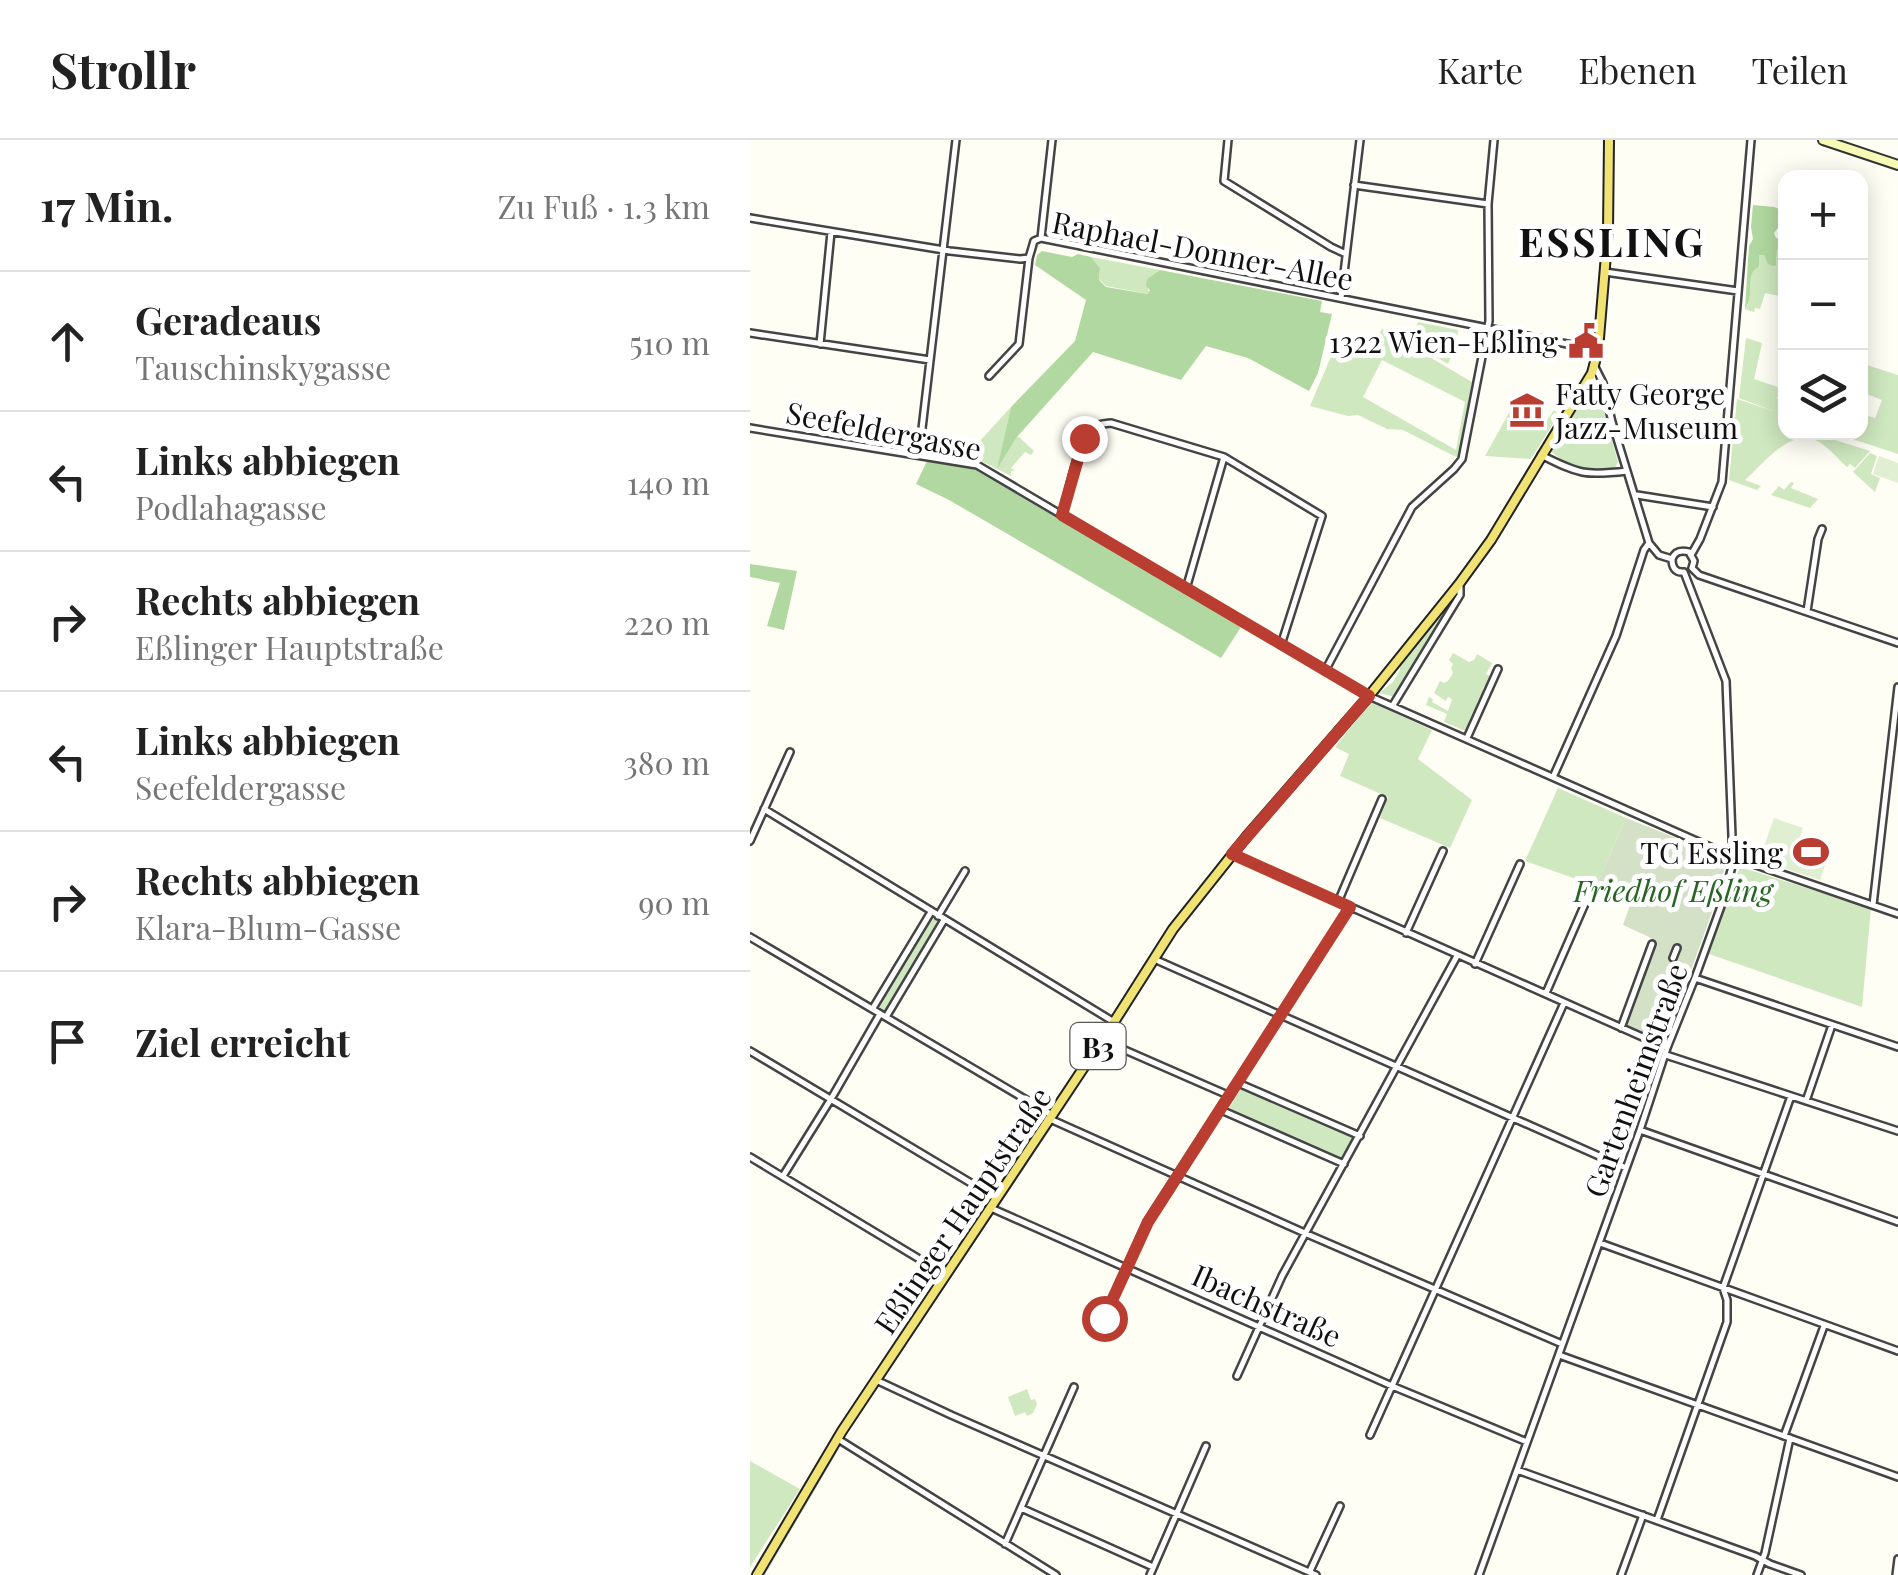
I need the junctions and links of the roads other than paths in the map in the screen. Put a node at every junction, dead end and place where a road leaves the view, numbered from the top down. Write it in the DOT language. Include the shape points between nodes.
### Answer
graph roads {
  1 [pos="956,140"];
  2 [pos="1052,140"];
  3 [pos="1228,140"];
  4 [pos="1360,140"];
  5 [pos="1494,140"];
  6 [pos="1609,140"];
  7 [pos="1751,140"];
  8 [pos="1822,140"];
  9 [pos="1898,166"];
  10 [pos="1354,184"];
  11 [pos="1488,204"];
  12 [pos="750,218"];
  13 [pos="832,231"];
  14 [pos="1041,238"];
  15 [pos="944,249"];
  16 [pos="1346,254"];
  17 [pos="1028,258"];
  18 [pos="1604,272"];
  19 [pos="1738,291"];
  20 [pos="1341,298"];
  21 [pos="1488,328"];
  22 [pos="750,333"];
  23 [pos="820,344"];
  24 [pos="1598,350"];
  25 [pos="930,360"];
  26 [pos="1593,369"];
  27 [pos="989,376"];
  28 [pos="1595,386"];
  29 [pos="1581,390"];
  30 [pos="1604,391"];
  31 [pos="750,428"];
  32 [pos="919,454"];
  33 [pos="1541,456"];
  34 [pos="1224,457"];
  35 [pos="1628,471"];
  36 [pos="1635,494"];
  37 [pos="1712,508"];
  38 [pos="1062,515"];
  39 [pos="1822,529"];
  40 [pos="1649,543"];
  41 [pos="1692,555"];
  42 [pos="1672,559"];
  43 [pos="1689,570"];
  44 [pos="1460,584"];
  45 [pos="1186,589"];
  46 [pos="1807,612"];
  47 [pos="1898,643"];
  48 [pos="1281,645"];
  49 [pos="1498,669"];
  50 [pos="1325,671"];
  51 [pos="1898,688"];
  52 [pos="1369,696"];
  53 [pos="1393,705"];
  54 [pos="1468,738"];
  55 [pos="790,752"];
  56 [pos="1554,776"];
  57 [pos="1382,799"];
  58 [pos="764,810"];
  59 [pos="750,841"];
  60 [pos="1444,851"];
  61 [pos="1232,854"];
  62 [pos="1734,857"];
  63 [pos="1520,864"];
  64 [pos="965,871"];
  65 [pos="1591,890"];
  66 [pos="1338,902"];
  67 [pos="1873,905"];
  68 [pos="1350,907"];
  69 [pos="931,912"];
  70 [pos="1898,914"];
  71 [pos="941,918"];
  72 [pos="1406,933"];
  73 [pos="750,937"];
  74 [pos="1652,944"];
  75 [pos="1677,948"];
  76 [pos="1457,956"];
  77 [pos="1673,958"];
  78 [pos="1154,959"];
  79 [pos="1476,964"];
  80 [pos="1696,978"];
  81 [pos="1546,994"];
  82 [pos="1564,1003"];
  83 [pos="872,1008"];
  84 [pos="883,1016"];
  85 [pos="1281,1016"];
  86 [pos="1114,1022"];
  87 [pos="1832,1025"];
  88 [pos="1621,1028"];
  89 [pos="1102,1040"];
  90 [pos="1898,1047"];
  91 [pos="750,1051"];
  92 [pos="1667,1052"];
  93 [pos="1396,1067"];
  94 [pos="1238,1082"];
  95 [pos="1230,1096"];
  96 [pos="1791,1096"];
  97 [pos="832,1099"];
  98 [pos="1806,1101"];
  99 [pos="1221,1110"];
  100 [pos="1051,1117"];
  101 [pos="1512,1118"];
  102 [pos="1640,1130"];
  103 [pos="1898,1131"];
  104 [pos="1360,1136"];
  105 [pos="750,1157"];
  106 [pos="1344,1164"];
  107 [pos="1626,1168"];
  108 [pos="1764,1174"];
  109 [pos="1176,1175"];
  110 [pos="783,1176"];
  111 [pos="997,1198"];
  112 [pos="991,1208"];
  113 [pos="1898,1222"];
  114 [pos="1307,1234"];
  115 [pos="1600,1243"];
  116 [pos="1127,1268"];
  117 [pos="946,1275"];
  118 [pos="1723,1288"];
  119 [pos="1435,1290"];
  120 [pos="1104,1318"];
  121 [pos="1825,1325"];
  122 [pos="1260,1326"];
  123 [pos="1562,1344"];
  124 [pos="1898,1351"];
  125 [pos="1558,1355"];
  126 [pos="1237,1376"];
  127 [pos="876,1380"];
  128 [pos="1392,1386"];
  129 [pos="1074,1387"];
  130 [pos="1696,1406"];
  131 [pos="1370,1435"];
  132 [pos="1787,1437"];
  133 [pos="838,1439"];
  134 [pos="1527,1442"];
  135 [pos="1206,1446"];
  136 [pos="1043,1455"];
  137 [pos="1517,1470"];
  138 [pos="1898,1477"];
  139 [pos="1340,1506"];
  140 [pos="1021,1508"];
  141 [pos="1177,1514"];
  142 [pos="1643,1515"];
  143 [pos="1657,1520"];
  144 [pos="1006,1544"];
  145 [pos="1898,1559"];
  146 [pos="1762,1560"];
  147 [pos="1152,1573"];
  148 [pos="1311,1574"];
  149 [pos="756,1575"];
  150 [pos="1056,1575"];
  151 [pos="1479,1575"];
  152 [pos="1621,1575"];
  153 [pos="1757,1575"];
  154 [pos="1801,1575"];
  155 [pos="1896,1575"];
  1 -- 15 [label="street"];
  2 -- 14 [label="street"];
  3 -- 16 [label="street" via="1224,181"];
  4 -- 10 [label="street"];
  5 -- 11 [label="street"];
  6 -- 18 [label="main road, Eßlinger Hauptstraße / B3"];
  7 -- 19 [label="street"];
  8 -- 9 [label="street"];
  10 -- 11 [label="street"];
  10 -- 16 [label="street"];
  11 -- 21 [label="street"];
  12 -- 13 [label="street, Raphael-Donner-Allee"];
  13 -- 15 [label="street, Raphael-Donner-Allee"];
  13 -- 23 [label="street"];
  14 -- 17 [label="street, Raphael-Donner-Allee"];
  14 -- 20 [label="street, Raphael-Donner-Allee"];
  15 -- 17 [label="street, Raphael-Donner-Allee"];
  15 -- 25 [label="street"];
  16 -- 20 [label="street"];
  17 -- 27 [label="street" via="1019,344"];
  18 -- 19 [label="street"];
  18 -- 24 [label="main road, Eßlinger Hauptstraße / B3"];
  19 -- 37 [label="street" via="1722,482"];
  20 -- 21 [label="street, Raphael-Donner-Allee"];
  21 -- 24 [label="street, Raphael-Donner-Allee"];
  21 -- 50 [label="street" via="1462,459 1412,507"];
  22 -- 23 [label="street"];
  23 -- 25 [label="street"];
  24 -- 26 [label="main road, Eßlinger Hauptstraße / B3"];
  25 -- 32 [label="street"];
  26 -- 28 [label="street"];
  26 -- 29 [label="main road, Eßlinger Hauptstraße / B3"];
  26 -- 30 [label="street"];
  28 -- 29 [label="street"];
  28 -- 30 [label="street"];
  29 -- 33 [label="main road, Eßlinger Hauptstraße / B3"];
  30 -- 35 [label="street"];
  31 -- 32 [label="street, Seefeldergasse"];
  32 -- 38 [label="street, Seefeldergasse" via="977,465"];
  33 -- 35 [label="street" via="1580,474"];
  33 -- 44 [label="main road, Eßlinger Hauptstraße / B3"];
  34 -- 38 [label="street" via="1112,423 1095,426 1084,438"];
  34 -- 45 [label="street"];
  34 -- 48 [label="street" via="1322,516"];
  35 -- 36 [label="street"];
  36 -- 37 [label="street"];
  36 -- 40 [label="street"];
  37 -- 41 [label="street"];
  38 -- 45 [label="street, Seefeldergasse"];
  39 -- 46 [label="street"];
  40 -- 42 [label="street, Gartenheimstraße"];
  40 -- 56 [label="street"];
  41 -- 42 [label="street" via="1683,550"];
  41 -- 43 [label="street, Gartenheimstraße"];
  42 -- 43 [label="street, Gartenheimstraße" via="1676,571"];
  43 -- 46 [label="street"];
  43 -- 62 [label="street, Gartenheimstraße" via="1726,681"];
  44 -- 52 [label="main road, Eßlinger Hauptstraße / B3"];
  44 -- 53 [label="street, Eßlinger Hauptstraße" via="1460,595"];
  45 -- 48 [label="street, Seefeldergasse"];
  46 -- 47 [label="street"];
  48 -- 50 [label="street, Seefeldergasse"];
  49 -- 54 [label="street"];
  50 -- 52 [label="street, Seefeldergasse"];
  51 -- 67 [label="street"];
  52 -- 53 [label="street, Seefeldergasse"];
  52 -- 61 [label="main road, Eßlinger Hauptstraße / B3"];
  53 -- 54 [label="street, Seefeldergasse"];
  54 -- 56 [label="street, Seefeldergasse"];
  55 -- 58 [label="street"];
  56 -- 62 [label="street, Seefeldergasse"];
  57 -- 66 [label="street"];
  58 -- 59 [label="street"];
  58 -- 69 [label="street"];
  60 -- 72 [label="street"];
  61 -- 66 [label="street"];
  61 -- 78 [label="main road, Eßlinger Hauptstraße / B3"];
  62 -- 67 [label="street, Seefeldergasse"];
  62 -- 80 [label="street, Gartenheimstraße"];
  63 -- 79 [label="street"];
  64 -- 71 [label="street"];
  65 -- 81 [label="street"];
  66 -- 68 [label="street"];
  67 -- 70 [label="street, Seefeldergasse"];
  68 -- 72 [label="street"];
  68 -- 85 [label="street"];
  69 -- 71 [label="street"];
  69 -- 83 [label="street"];
  71 -- 84 [label="street"];
  71 -- 86 [label="street"];
  72 -- 76 [label="street"];
  73 -- 83 [label="street"];
  74 -- 88 [label="street"];
  75 -- 77 [label="street"];
  76 -- 79 [label="street"];
  76 -- 93 [label="street"];
  78 -- 85 [label="street"];
  78 -- 86 [label="main road, Eßlinger Hauptstraße / B3"];
  79 -- 81 [label="street"];
  80 -- 87 [label="street"];
  80 -- 92 [label="street, Gartenheimstraße"];
  81 -- 82 [label="street"];
  82 -- 88 [label="street"];
  82 -- 101 [label="street"];
  83 -- 84 [label="street"];
  84 -- 97 [label="street"];
  84 -- 100 [label="street"];
  85 -- 93 [label="street"];
  85 -- 94 [label="street"];
  86 -- 89 [label="main road, Eßlinger Hauptstraße / B3"];
  87 -- 90 [label="street"];
  87 -- 98 [label="street"];
  88 -- 92 [label="street"];
  89 -- 95 [label="street"];
  89 -- 100 [label="main road, Eßlinger Hauptstraße / B3"];
  91 -- 97 [label="street"];
  92 -- 96 [label="street"];
  92 -- 102 [label="street, Gartenheimstraße"];
  93 -- 101 [label="street"];
  93 -- 104 [label="street"];
  94 -- 95 [label="street"];
  94 -- 104 [label="street"];
  95 -- 99 [label="street"];
  96 -- 98 [label="street"];
  96 -- 108 [label="street"];
  97 -- 110 [label="street"];
  97 -- 111 [label="street"];
  98 -- 103 [label="street"];
  99 -- 106 [label="street"];
  99 -- 109 [label="street"];
  100 -- 109 [label="street"];
  100 -- 111 [label="main road, Eßlinger Hauptstraße / B3"];
  101 -- 107 [label="street"];
  101 -- 119 [label="street"];
  102 -- 107 [label="street, Gartenheimstraße"];
  102 -- 108 [label="street"];
  104 -- 106 [label="street"];
  105 -- 110 [label="street"];
  106 -- 114 [label="street"];
  107 -- 115 [label="street, Gartenheimstraße"];
  108 -- 113 [label="street"];
  108 -- 118 [label="street"];
  109 -- 114 [label="street"];
  109 -- 116 [label="street"];
  110 -- 117 [label="street"];
  111 -- 112 [label="main road, Eßlinger Hauptstraße / B3"];
  112 -- 116 [label="street, Ibachstraße"];
  112 -- 117 [label="main road, Eßlinger Hauptstraße / B3"];
  114 -- 119 [label="street"];
  114 -- 122 [label="street"];
  115 -- 118 [label="street"];
  115 -- 123 [label="street, Gartenheimstraße"];
  116 -- 120 [label="street"];
  116 -- 122 [label="street, Ibachstraße"];
  117 -- 127 [label="main road, Eßlinger Hauptstraße / B3"];
  118 -- 121 [label="street"];
  118 -- 130 [label="street" via="1727,1322"];
  119 -- 123 [label="street"];
  119 -- 128 [label="street"];
  121 -- 124 [label="street"];
  121 -- 132 [label="street"];
  122 -- 126 [label="street"];
  122 -- 128 [label="street, Ibachstraße"];
  123 -- 125 [label="street, Gartenheimstraße"];
  125 -- 130 [label="street"];
  125 -- 134 [label="street, Gartenheimstraße"];
  127 -- 133 [label="main road, Eßlinger Hauptstraße / B3"];
  127 -- 136 [label="street"];
  128 -- 131 [label="street"];
  128 -- 134 [label="street, Ibachstraße"];
  129 -- 136 [label="street"];
  130 -- 132 [label="street"];
  130 -- 143 [label="street"];
  132 -- 138 [label="street"];
  132 -- 146 [label="street"];
  133 -- 144 [label="street"];
  133 -- 149 [label="main road, B3"];
  134 -- 137 [label="street, Gartenheimstraße"];
  135 -- 141 [label="street"];
  136 -- 140 [label="street"];
  136 -- 141 [label="street"];
  137 -- 142 [label="street"];
  137 -- 151 [label="street, Gartenheimstraße"];
  139 -- 148 [label="street"];
  140 -- 144 [label="street"];
  140 -- 147 [label="street"];
  141 -- 147 [label="street"];
  141 -- 148 [label="street"];
  142 -- 143 [label="street"];
  142 -- 152 [label="street"];
  143 -- 146 [label="street"];
  144 -- 150 [label="street"];
  145 -- 155 [label="street"];
  146 -- 153 [label="street"];
  146 -- 154 [label="street"];
}
